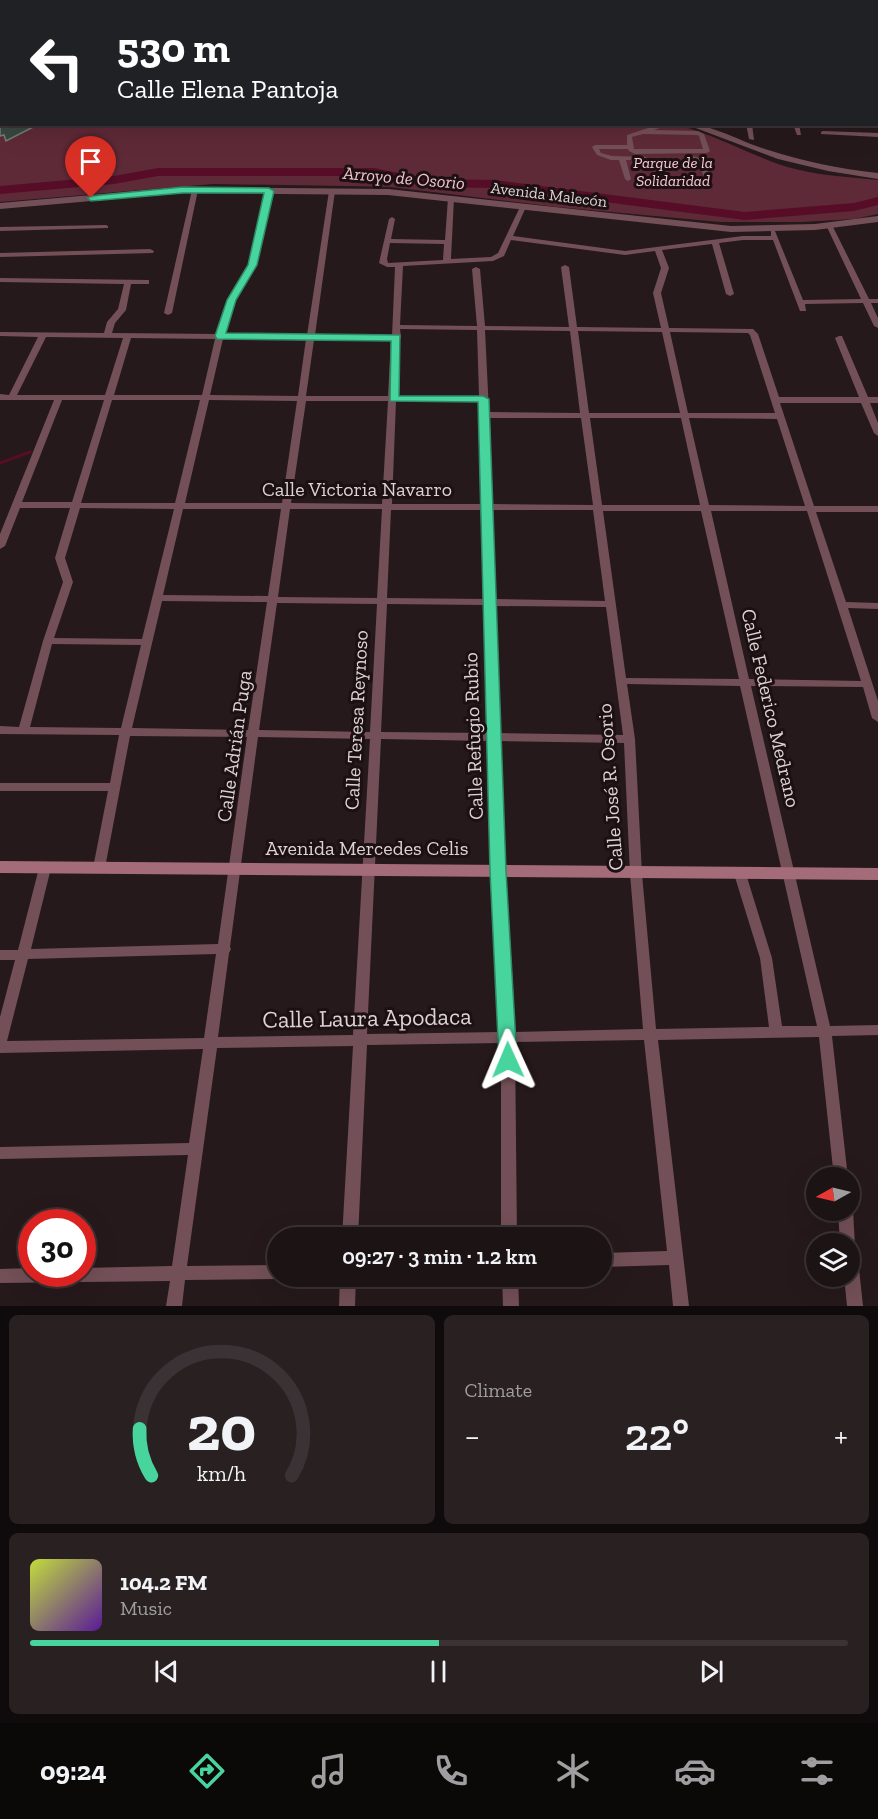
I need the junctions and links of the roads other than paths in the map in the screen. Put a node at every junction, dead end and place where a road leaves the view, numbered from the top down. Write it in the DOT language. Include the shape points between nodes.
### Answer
graph roads {
  1 [pos="749,126"];
  2 [pos="797,126"];
  3 [pos="665,129"];
  4 [pos="688,129"];
  5 [pos="646,133"];
  6 [pos="823,133"];
  7 [pos="799,134"];
  8 [pos="878,135"];
  9 [pos="752,139"];
  10 [pos="631,147"];
  11 [pos="652,152"];
  12 [pos="673,152"];
  13 [pos="692,152"];
  14 [pos="622,158"];
  15 [pos="878,176"];
  16 [pos="707,177"];
  17 [pos="628,179"];
  18 [pos="195,190"];
  19 [pos="269,191"];
  20 [pos="332,191"];
  21 [pos="451,198"];
  22 [pos="523,207"];
  23 [pos="1,208"];
  24 [pos="392,219"];
  25 [pos="878,219"];
  26 [pos="829,225"];
  27 [pos="106,227"];
  28 [pos="771,228"];
  29 [pos="0,229"];
  30 [pos="510,238"];
  31 [pos="776,238"];
  32 [pos="389,241"];
  33 [pos="448,242"];
  34 [pos="715,242"];
  35 [pos="658,250"];
  36 [pos="150,251"];
  37 [pos="0,255"];
  38 [pos="447,261"];
  39 [pos="399,266"];
  40 [pos="565,267"];
  41 [pos="476,269"];
  42 [pos="0,280"];
  43 [pos="128,281"];
  44 [pos="146,282"];
  45 [pos="730,294"];
  46 [pos="865,301"];
  47 [pos="878,301"];
  48 [pos="168,313"];
  49 [pos="481,327"];
  50 [pos="878,327"];
  51 [pos="573,328"];
  52 [pos="665,328"];
  53 [pos="397,332"];
  54 [pos="0,334"];
  55 [pos="43,335"];
  56 [pos="107,336"];
  57 [pos="127,336"];
  58 [pos="220,336"];
  59 [pos="311,337"];
  60 [pos="839,338"];
  61 [pos="0,397"];
  62 [pos="12,397"];
  63 [pos="59,398"];
  64 [pos="107,398"];
  65 [pos="205,398"];
  66 [pos="302,398"];
  67 [pos="393,399"];
  68 [pos="483,399"];
  69 [pos="774,399"];
  70 [pos="864,400"];
  71 [pos="878,400"];
  72 [pos="484,415"];
  73 [pos="585,415"];
  74 [pos="684,416"];
  75 [pos="779,416"];
  76 [pos="878,433"];
  77 [pos="16,505"];
  78 [pos="74,505"];
  79 [pos="179,506"];
  80 [pos="286,506"];
  81 [pos="388,507"];
  82 [pos="488,507"];
  83 [pos="597,508"];
  84 [pos="705,508"];
  85 [pos="810,509"];
  86 [pos="878,509"];
  87 [pos="0,546"];
  88 [pos="157,598"];
  89 [pos="273,600"];
  90 [pos="383,601"];
  91 [pos="490,603"];
  92 [pos="610,604"];
  93 [pos="841,605"];
  94 [pos="878,606"];
  95 [pos="48,641"];
  96 [pos="146,642"];
  97 [pos="621,681"];
  98 [pos="744,682"];
  99 [pos="867,684"];
  100 [pos="878,718"];
  101 [pos="0,730"];
  102 [pos="23,731"];
  103 [pos="124,733"];
  104 [pos="253,735"];
  105 [pos="376,736"];
  106 [pos="494,737"];
  107 [pos="629,739"];
  108 [pos="0,787"];
  109 [pos="115,787"];
  110 [pos="0,867"];
  111 [pos="45,868"];
  112 [pos="99,868"];
  113 [pos="236,869"];
  114 [pos="369,870"];
  115 [pos="498,871"];
  116 [pos="636,874"];
  117 [pos="740,874"];
  118 [pos="878,874"];
  119 [pos="788,875"];
  120 [pos="225,949"];
  121 [pos="0,955"];
  122 [pos="23,955"];
  123 [pos="878,1030"];
  124 [pos="776,1031"];
  125 [pos="825,1031"];
  126 [pos="650,1033"];
  127 [pos="508,1037"];
  128 [pos="360,1040"];
  129 [pos="212,1044"];
  130 [pos="0,1045"];
  131 [pos="197,1149"];
  132 [pos="0,1153"];
  133 [pos="840,1167"];
  134 [pos="351,1227"];
  135 [pos="509,1227"];
  136 [pos="675,1258"];
  137 [pos="612,1260"];
  138 [pos="267,1272"];
  139 [pos="179,1275"];
  140 [pos="0,1276"];
  141 [pos="348,1287"];
  142 [pos="510,1287"];
  143 [pos="853,1287"];
  144 [pos="174,1306"];
  145 [pos="347,1306"];
  146 [pos="511,1306"];
  147 [pos="681,1306"];
  148 [pos="855,1306"];
  1 -- 9 [label="street"];
  2 -- 7 [label="street"];
  3 -- 4 [label="street"];
  3 -- 5 [label="street"];
  3 -- 12 [label="street"];
  4 -- 13 [label="street"];
  4 -- 13 [label="street" via="702,135 707,151"];
  4 -- 15 [label="street" via="801,165"];
  5 -- 10 [label="street" via="629,136"];
  5 -- 11 [label="street"];
  6 -- 8 [label="street"];
  10 -- 11 [label="street" via="635,152"];
  10 -- 14 [label="street" via="595,147 603,156"];
  11 -- 12 [label="street"];
  12 -- 13 [label="street"];
  14 -- 16 [label="street" via="696,157"];
  14 -- 17 [label="street"];
  18 -- 19 [label="street, Avenida Malecón"];
  18 -- 23 [label="street, Avenida Malecón"];
  18 -- 48 [label="street"];
  19 -- 20 [label="street, Avenida Malecón"];
  19 -- 58 [label="street" via="252,265 231,300"];
  20 -- 21 [label="street, Avenida Malecón"];
  20 -- 59 [label="street, Calle Adrián Puga"];
  21 -- 22 [label="street, Avenida Malecón"];
  21 -- 33 [label="street"];
  22 -- 28 [label="street, Avenida Malecón" via="709,227"];
  22 -- 30 [label="street"];
  24 -- 32 [label="street"];
  25 -- 26 [label="street, Avenida Malecón"];
  26 -- 28 [label="street, Avenida Malecón"];
  26 -- 46 [label="street"];
  27 -- 29 [label="street"];
  28 -- 31 [label="street"];
  30 -- 35 [label="street" via="625,253"];
  30 -- 38 [label="street" via="499,257"];
  31 -- 34 [label="street"];
  31 -- 46 [label="street" via="801,305"];
  32 -- 33 [label="street"];
  32 -- 39 [label="street" via="383,263"];
  33 -- 38 [label="street"];
  34 -- 35 [label="street"];
  34 -- 45 [label="street"];
  35 -- 52 [label="street, Calle Federico Medrano" via="665,268 657,292"];
  36 -- 37 [label="street"];
  38 -- 39 [label="street"];
  39 -- 53 [label="street, Calle Teresa Reynoso"];
  40 -- 51 [label="street, Calle José R. Osorio"];
  41 -- 49 [label="street, Calle Refugio Rubio"];
  42 -- 43 [label="street"];
  43 -- 44 [label="street"];
  43 -- 56 [label="street" via="122,310 111,322"];
  46 -- 47 [label="street"];
  46 -- 50 [label="street"];
  49 -- 51 [label="street"];
  49 -- 53 [label="street"];
  49 -- 68 [label="street, Calle Refugio Rubio"];
  51 -- 52 [label="street"];
  51 -- 73 [label="street, Calle José R. Osorio"];
  52 -- 69 [label="street" via="750,331"];
  52 -- 74 [label="street, Calle Federico Medrano"];
  53 -- 59 [label="street"];
  53 -- 67 [label="street, Calle Teresa Reynoso"];
  54 -- 55 [label="street"];
  55 -- 56 [label="street"];
  55 -- 62 [label="street"];
  56 -- 57 [label="street"];
  57 -- 58 [label="street"];
  57 -- 64 [label="street"];
  58 -- 59 [label="street"];
  58 -- 65 [label="street"];
  59 -- 66 [label="street, Calle Adrián Puga"];
  60 -- 70 [label="street"];
  61 -- 62 [label="street"];
  62 -- 63 [label="street"];
  63 -- 64 [label="street"];
  63 -- 77 [label="street"];
  64 -- 65 [label="street"];
  64 -- 78 [label="street"];
  65 -- 66 [label="street"];
  65 -- 79 [label="street"];
  66 -- 67 [label="street"];
  66 -- 80 [label="street, Calle Adrián Puga"];
  67 -- 68 [label="street"];
  67 -- 81 [label="street, Calle Teresa Reynoso"];
  68 -- 72 [label="street, Calle Refugio Rubio"];
  69 -- 70 [label="street"];
  69 -- 75 [label="street"];
  70 -- 71 [label="street"];
  70 -- 76 [label="street"];
  72 -- 73 [label="street"];
  72 -- 82 [label="street, Calle Refugio Rubio"];
  73 -- 74 [label="street"];
  73 -- 83 [label="street, Calle José R. Osorio"];
  74 -- 75 [label="street"];
  74 -- 84 [label="street, Calle Federico Medrano"];
  75 -- 85 [label="street"];
  77 -- 78 [label="street, Calle Victoria Navarro"];
  77 -- 87 [label="street"];
  78 -- 79 [label="street, Calle Victoria Navarro"];
  78 -- 95 [label="street" via="60,558 68,582"];
  79 -- 80 [label="street, Calle Victoria Navarro"];
  79 -- 88 [label="street"];
  80 -- 81 [label="street, Calle Victoria Navarro"];
  80 -- 89 [label="street, Calle Adrián Puga"];
  81 -- 82 [label="street, Calle Victoria Navarro"];
  81 -- 90 [label="street, Calle Teresa Reynoso"];
  82 -- 83 [label="street, Calle Victoria Navarro"];
  82 -- 91 [label="street, Calle Refugio Rubio"];
  83 -- 84 [label="street, Calle Victoria Navarro"];
  83 -- 92 [label="street, Calle José R. Osorio"];
  84 -- 85 [label="street, Calle Victoria Navarro"];
  84 -- 98 [label="street, Calle Federico Medrano"];
  85 -- 86 [label="street, Calle Victoria Navarro"];
  85 -- 93 [label="street"];
  88 -- 89 [label="street"];
  88 -- 96 [label="street"];
  89 -- 90 [label="street"];
  89 -- 104 [label="street, Calle Adrián Puga"];
  90 -- 91 [label="street"];
  90 -- 105 [label="street, Calle Teresa Reynoso"];
  91 -- 92 [label="street"];
  91 -- 106 [label="street, Calle Refugio Rubio"];
  92 -- 97 [label="street, Calle José R. Osorio"];
  93 -- 94 [label="street"];
  93 -- 99 [label="street"];
  95 -- 96 [label="street"];
  95 -- 102 [label="street"];
  96 -- 103 [label="street"];
  97 -- 98 [label="street"];
  97 -- 107 [label="street, Calle José R. Osorio"];
  98 -- 99 [label="street"];
  98 -- 119 [label="street, Calle Federico Medrano"];
  99 -- 100 [label="street"];
  101 -- 102 [label="street"];
  102 -- 103 [label="street"];
  103 -- 104 [label="street"];
  103 -- 109 [label="street"];
  104 -- 105 [label="street"];
  104 -- 113 [label="street, Calle Adrián Puga"];
  105 -- 106 [label="street"];
  105 -- 114 [label="street, Calle Teresa Reynoso"];
  106 -- 107 [label="street"];
  106 -- 115 [label="street, Calle Refugio Rubio"];
  107 -- 116 [label="street, Calle José R. Osorio"];
  108 -- 109 [label="street"];
  109 -- 112 [label="street"];
  110 -- 111 [label="main road, Avenida Mercedes Celis"];
  111 -- 112 [label="main road, Avenida Mercedes Celis"];
  111 -- 122 [label="street"];
  112 -- 113 [label="main road, Avenida Mercedes Celis"];
  113 -- 114 [label="main road, Avenida Mercedes Celis"];
  113 -- 120 [label="street, Calle Adrián Puga"];
  114 -- 115 [label="main road, Avenida Mercedes Celis"];
  114 -- 128 [label="street, Calle Teresa Reynoso"];
  115 -- 116 [label="main road, Avenida Mercedes Celis"];
  115 -- 127 [label="street, Calle Refugio Rubio"];
  116 -- 117 [label="main road, Avenida Mercedes Celis"];
  116 -- 126 [label="street, Calle José R. Osorio"];
  117 -- 119 [label="main road, Avenida Mercedes Celis"];
  117 -- 124 [label="street" via="766,958"];
  118 -- 119 [label="main road, Avenida Mercedes Celis"];
  119 -- 125 [label="street, Calle Federico Medrano"];
  120 -- 122 [label="street"];
  120 -- 129 [label="street, Calle Adrián Puga"];
  121 -- 122 [label="street"];
  122 -- 130 [label="street"];
  123 -- 125 [label="street, Calle Laura Apodaca"];
  124 -- 125 [label="street, Calle Laura Apodaca"];
  124 -- 126 [label="street, Calle Laura Apodaca"];
  125 -- 133 [label="street, Calle Federico Medrano"];
  126 -- 127 [label="street, Calle Laura Apodaca"];
  126 -- 136 [label="street, Calle José R. Osorio"];
  127 -- 128 [label="street, Calle Laura Apodaca"];
  127 -- 135 [label="street, Calle Refugio Rubio"];
  128 -- 129 [label="street, Calle Laura Apodaca"];
  128 -- 134 [label="street, Calle Teresa Reynoso"];
  129 -- 130 [label="street, Calle Laura Apodaca"];
  129 -- 131 [label="street, Calle Adrián Puga"];
  131 -- 132 [label="street"];
  131 -- 139 [label="street, Calle Adrián Puga"];
  136 -- 137 [label="street"];
  136 -- 147 [label="street, Calle José R. Osorio"];
  138 -- 139 [label="street"];
  139 -- 140 [label="street"];
  139 -- 144 [label="street, Calle Adrián Puga"];
  141 -- 145 [label="street"];
  142 -- 146 [label="street"];
  143 -- 148 [label="street"];
}
